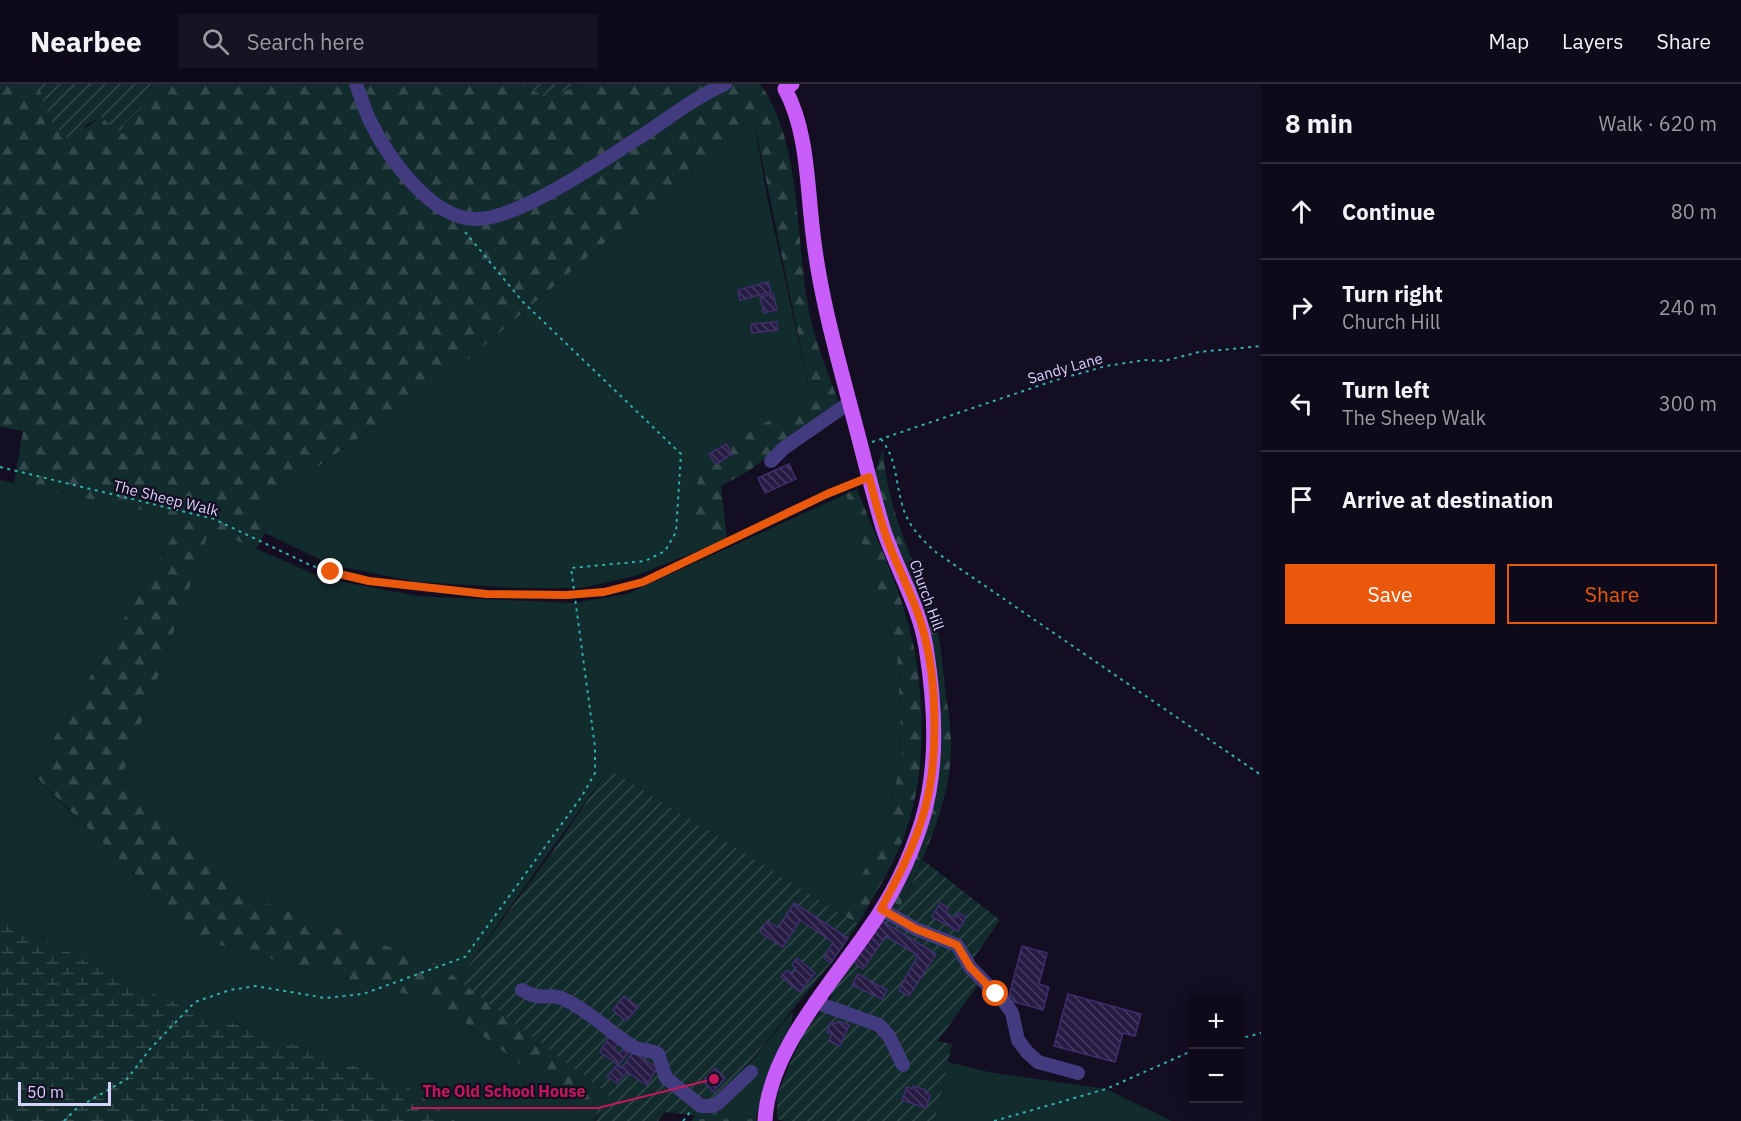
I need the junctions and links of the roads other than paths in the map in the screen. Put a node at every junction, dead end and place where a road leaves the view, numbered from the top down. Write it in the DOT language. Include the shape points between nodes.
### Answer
graph roads {
  1 [pos="357,84"];
  2 [pos="724,84"];
  3 [pos="786,86"];
  4 [pos="849,403"];
  5 [pos="771,461"];
  6 [pos="881,909"];
  7 [pos="522,990"];
  8 [pos="815,1002"];
  9 [pos="903,1065"];
  10 [pos="751,1072"];
  11 [pos="1078,1073"];
  12 [pos="766,1121"];
  1 -- 2 [label="lane" via="371,122 423,196 452,215 477,219 518,210"];
  3 -- 4 [label="main road, Church Hill" via="803,146 825,311"];
  4 -- 5 [label="lane"];
  4 -- 6 [label="main road, Church Hill" via="889,545 921,625 933,697 931,776 922,820 906,862"];
  6 -- 8 [label="main road, Church Hill"];
  6 -- 11 [label="lane" via="916,929 957,945 970,967 1012,1013 1018,1041 1026,1052 1038,1062"];
  7 -- 10 [label="lane" via="534,997 552,996 568,1001 632,1047 658,1054 666,1078 701,1106 718,1103"];
  8 -- 9 [label="lane" via="879,1025"];
  8 -- 12 [label="main road, Church Hill" via="784,1058 771,1091"];
}
